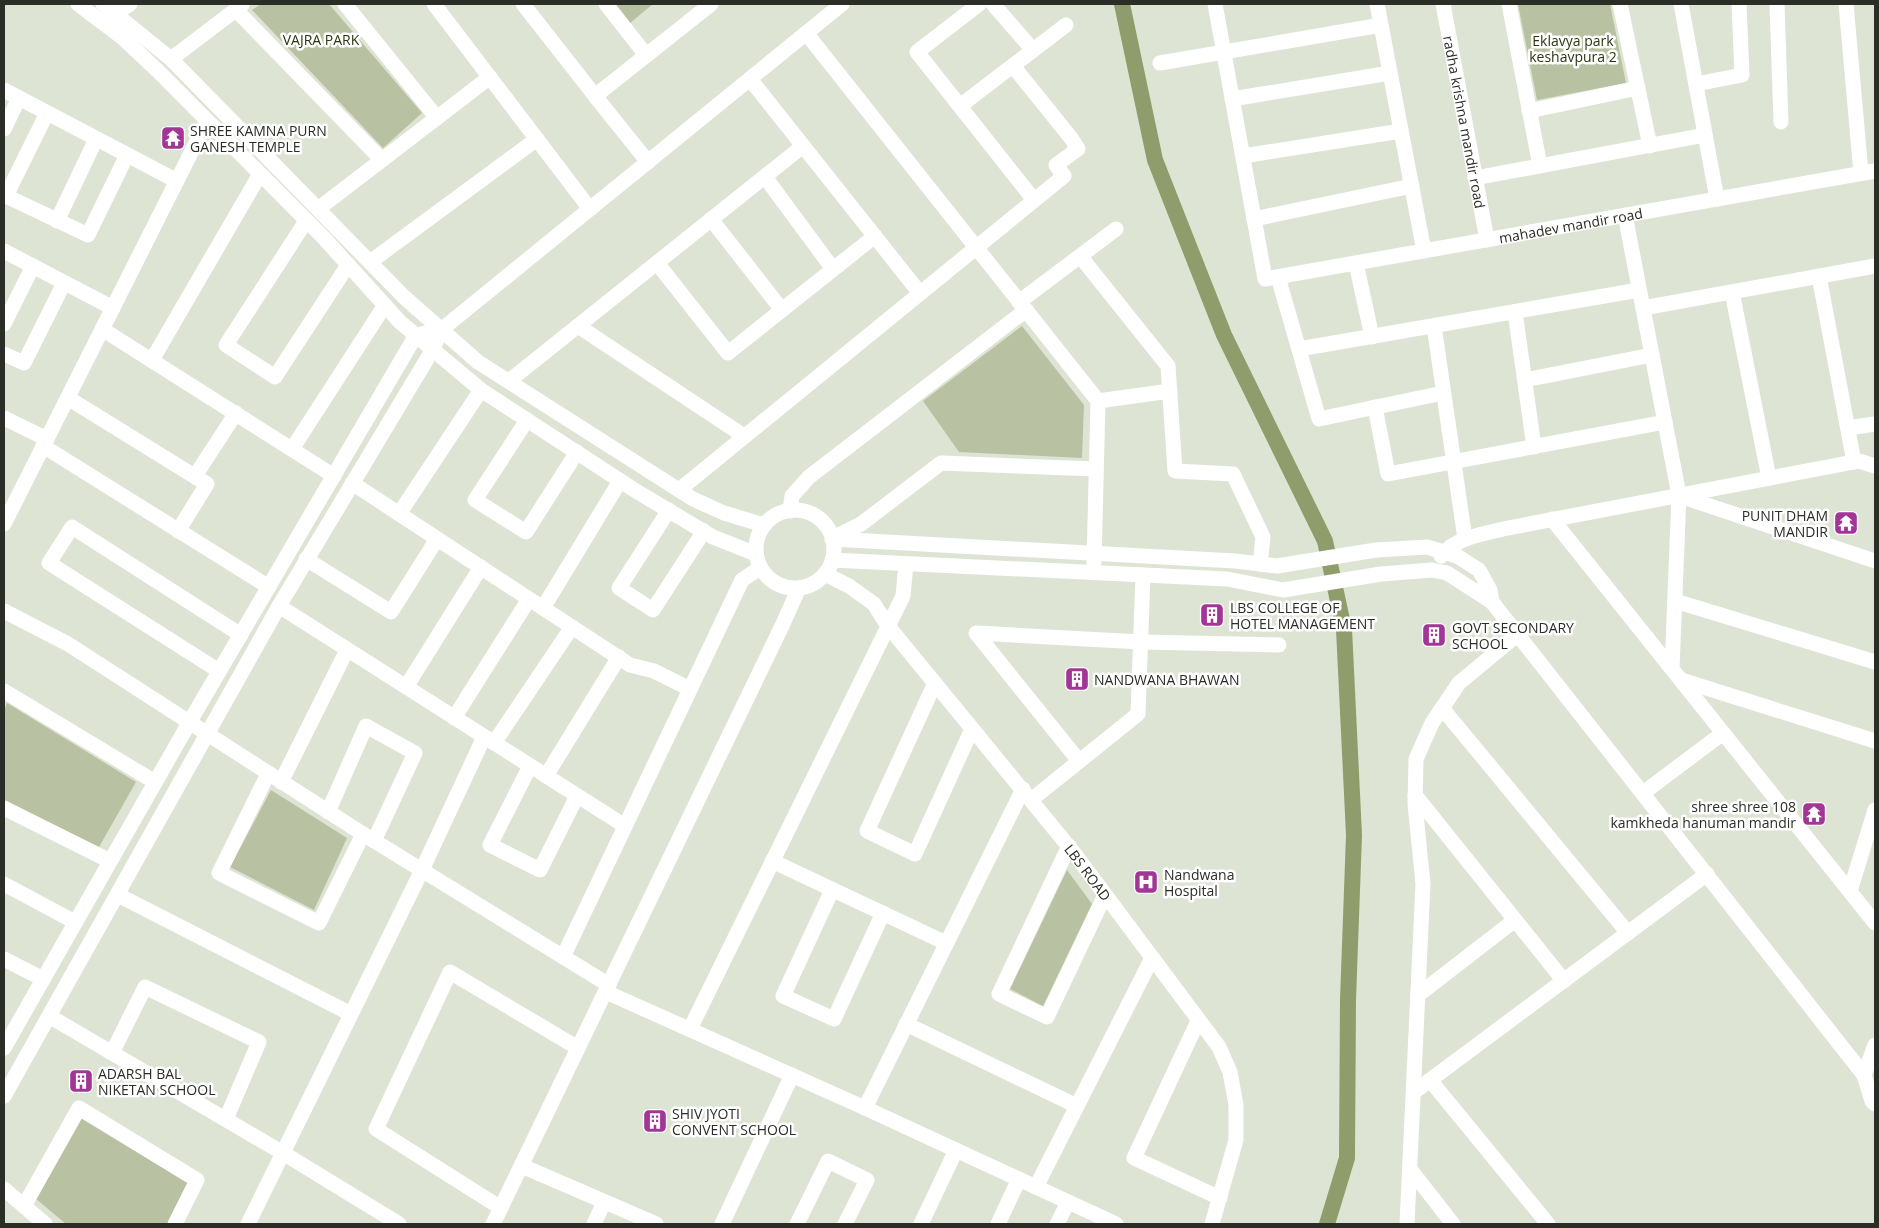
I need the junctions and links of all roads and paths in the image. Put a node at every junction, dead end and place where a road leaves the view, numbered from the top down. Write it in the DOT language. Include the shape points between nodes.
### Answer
graph roads {
  1 [pos="78,4"];
  2 [pos="103,4"];
  3 [pos="130,4"];
  4 [pos="346,4"];
  5 [pos="434,4"];
  6 [pos="523,4"];
  7 [pos="606,4"];
  8 [pos="711,4"];
  9 [pos="842,4"];
  10 [pos="979,4"];
  11 [pos="993,4"];
  12 [pos="1215,4"];
  13 [pos="1377,4"];
  14 [pos="1443,4"];
  15 [pos="1509,4"];
  16 [pos="1620,4"];
  17 [pos="1681,4"];
  18 [pos="1739,4"];
  19 [pos="1777,4"];
  20 [pos="1846,4"];
  21 [pos="240,7"];
  22 [pos="116,14"];
  23 [pos="1381,25"];
  24 [pos="1066,26"];
  25 [pos="806,33"];
  26 [pos="1033,50"];
  27 [pos="1224,52"];
  28 [pos="646,55"];
  29 [pos="171,59"];
  30 [pos="1160,63"];
  31 [pos="1013,66"];
  32 [pos="1390,73"];
  33 [pos="490,77"];
  34 [pos="750,79"];
  35 [pos="1696,84"];
  36 [pos="1638,88"];
  37 [pos="4,90"];
  38 [pos="595,96"];
  39 [pos="19,98"];
  40 [pos="1232,99"];
  41 [pos="960,106"];
  42 [pos="1529,111"];
  43 [pos="47,113"];
  44 [pos="437,118"];
  45 [pos="208,121"];
  46 [pos="1781,122"];
  47 [pos="4,129"];
  48 [pos="1401,131"];
  49 [pos="1705,135"];
  50 [pos="96,139"];
  51 [pos="537,139"];
  52 [pos="803,146"];
  53 [pos="1650,146"];
  54 [pos="127,155"];
  55 [pos="1243,156"];
  56 [pos="382,160"];
  57 [pos="648,162"];
  58 [pos="1540,166"];
  59 [pos="1868,172"];
  60 [pos="260,174"];
  61 [pos="765,177"];
  62 [pos="1475,178"];
  63 [pos="177,181"];
  64 [pos="1412,186"];
  65 [pos="5,195"];
  66 [pos="1717,199"];
  67 [pos="1034,200"];
  68 [pos="318,209"];
  69 [pos="590,209"];
  70 [pos="1625,215"];
  71 [pos="1254,218"];
  72 [pos="711,219"];
  73 [pos="57,221"];
  74 [pos="306,221"];
  75 [pos="1116,228"];
  76 [pos="875,236"];
  77 [pos="1486,240"];
  78 [pos="975,246"];
  79 [pos="4,251"];
  80 [pos="1424,251"];
  81 [pos="1080,256"];
  82 [pos="370,262"];
  83 [pos="657,263"];
  84 [pos="1356,263"];
  85 [pos="348,265"];
  86 [pos="33,266"];
  87 [pos="1875,266"];
  88 [pos="833,269"];
  89 [pos="1819,276"];
  90 [pos="1272,278"];
  91 [pos="64,283"];
  92 [pos="1639,290"];
  93 [pos="919,292"];
  94 [pos="1732,292"];
  95 [pos="385,305"];
  96 [pos="1023,306"];
  97 [pos="113,308"];
  98 [pos="1643,308"];
  99 [pos="782,310"];
  100 [pos="1515,312"];
  101 [pos="4,324"];
  102 [pos="578,326"];
  103 [pos="1434,326"];
  104 [pos="102,329"];
  105 [pos="441,330"];
  106 [pos="416,335"];
  107 [pos="1372,337"];
  108 [pos="432,349"];
  109 [pos="1299,349"];
  110 [pos="4,354"];
  111 [pos="1652,355"];
  112 [pos="152,360"];
  113 [pos="1525,380"];
  114 [pos="509,381"];
  115 [pos="481,390"];
  116 [pos="1170,391"];
  117 [pos="1443,393"];
  118 [pos="68,398"];
  119 [pos="1098,401"];
  120 [pos="1375,407"];
  121 [pos="236,414"];
  122 [pos="4,418"];
  123 [pos="527,420"];
  124 [pos="1665,422"];
  125 [pos="1875,424"];
  126 [pos="1848,428"];
  127 [pos="744,436"];
  128 [pos="45,443"];
  129 [pos="1534,447"];
  130 [pos="292,449"];
  131 [pos="577,452"];
  132 [pos="1454,462"];
  133 [pos="1854,462"];
  134 [pos="1875,466"];
  135 [pos="1096,469"];
  136 [pos="195,476"];
  137 [pos="334,476"];
  138 [pos="1769,478"];
  139 [pos="620,481"];
  140 [pos="352,483"];
  141 [pos="679,490"];
  142 [pos="1679,495"];
  143 [pos="669,510"];
  144 [pos="790,511"];
  145 [pos="400,514"];
  146 [pos="1552,520"];
  147 [pos="4,524"];
  148 [pos="764,525"];
  149 [pos="178,530"];
  150 [pos="704,531"];
  151 [pos="437,539"];
  152 [pos="832,539"];
  153 [pos="1465,539"];
  154 [pos="1444,552"];
  155 [pos="1093,554"];
  156 [pos="306,559"];
  157 [pos="758,561"];
  158 [pos="1875,561"];
  159 [pos="906,564"];
  160 [pos="1260,564"];
  161 [pos="481,567"];
  162 [pos="829,567"];
  163 [pos="1432,570"];
  164 [pos="1094,572"];
  165 [pos="1143,575"];
  166 [pos="268,587"];
  167 [pos="799,588"];
  168 [pos="529,599"];
  169 [pos="1675,601"];
  170 [pos="1492,602"];
  171 [pos="279,606"];
  172 [pos="543,608"];
  173 [pos="4,611"];
  174 [pos="888,626"];
  175 [pos="572,627"];
  176 [pos="241,635"];
  177 [pos="1517,635"];
  178 [pos="1140,642"];
  179 [pos="1279,645"];
  180 [pos="347,650"];
  181 [pos="619,657"];
  182 [pos="1875,662"];
  183 [pos="219,671"];
  184 [pos="1676,675"];
  185 [pos="935,683"];
  186 [pos="406,687"];
  187 [pos="690,689"];
  188 [pos="4,691"];
  189 [pos="1442,708"];
  190 [pos="454,718"];
  191 [pos="189,722"];
  192 [pos="972,729"];
  193 [pos="1723,733"];
  194 [pos="208,735"];
  195 [pos="489,740"];
  196 [pos="1875,740"];
  197 [pos="1079,761"];
  198 [pos="530,766"];
  199 [pos="268,774"];
  200 [pos="546,776"];
  201 [pos="155,782"];
  202 [pos="281,782"];
  203 [pos="1643,793"];
  204 [pos="1027,794"];
  205 [pos="1415,795"];
  206 [pos="577,796"];
  207 [pos="4,808"];
  208 [pos="1875,810"];
  209 [pos="328,812"];
  210 [pos="625,826"];
  211 [pos="368,838"];
  212 [pos="1069,846"];
  213 [pos="110,861"];
  214 [pos="772,861"];
  215 [pos="422,870"];
  216 [pos="1706,874"];
  217 [pos="4,884"];
  218 [pos="832,890"];
  219 [pos="1850,891"];
  220 [pos="118,894"];
  221 [pos="1105,895"];
  222 [pos="883,914"];
  223 [pos="1515,920"];
  224 [pos="75,922"];
  225 [pos="1875,923"];
  226 [pos="1628,933"];
  227 [pos="946,944"];
  228 [pos="562,957"];
  229 [pos="1152,958"];
  230 [pos="4,959"];
  231 [pos="43,979"];
  232 [pos="1564,980"];
  233 [pos="607,988"];
  234 [pos="1418,994"];
  235 [pos="351,1014"];
  236 [pos="49,1016"];
  237 [pos="1198,1020"];
  238 [pos="906,1024"];
  239 [pos="690,1030"];
  240 [pos="1875,1045"];
  241 [pos="4,1048"];
  242 [pos="578,1048"];
  243 [pos="112,1053"];
  244 [pos="792,1075"];
  245 [pos="1870,1078"];
  246 [pos="1430,1080"];
  247 [pos="1414,1092"];
  248 [pos="4,1096"];
  249 [pos="1875,1104"];
  250 [pos="1077,1106"];
  251 [pos="865,1108"];
  252 [pos="226,1119"];
  253 [pos="956,1150"];
  254 [pos="283,1153"];
  255 [pos="522,1166"];
  256 [pos="1410,1169"];
  257 [pos="1019,1179"];
  258 [pos="1036,1187"];
  259 [pos="4,1189"];
  260 [pos="1220,1198"];
  261 [pos="604,1202"];
  262 [pos="1068,1202"];
  263 [pos="24,1206"];
  264 [pos="502,1208"];
  265 [pos="45,1224"];
  266 [pos="175,1224"];
  267 [pos="248,1224"];
  268 [pos="399,1224"];
  269 [pos="493,1224"];
  270 [pos="594,1224"];
  271 [pos="656,1224"];
  272 [pos="722,1224"];
  273 [pos="797,1224"];
  274 [pos="845,1224"];
  275 [pos="921,1224"];
  276 [pos="998,1224"];
  277 [pos="1057,1224"];
  278 [pos="1116,1224"];
  279 [pos="1212,1224"];
  280 [pos="1407,1224"];
  281 [pos="1454,1224"];
  282 [pos="1548,1224"];
  1 -- 45 [label="street" via="123,38"];
  2 -- 22 [label="street"];
  3 -- 22 [label="street"];
  4 -- 44 [label="street"];
  5 -- 33 [label="street"];
  6 -- 38 [label="street"];
  7 -- 28 [label="street"];
  8 -- 28 [label="street"];
  9 -- 25 [label="street"];
  10 -- 41 [label="street" via="917,52"];
  11 -- 26 [label="street"];
  12 -- 27 [label="street"];
  13 -- 23 [label="street"];
  14 -- 62 [label="street, radha krishna mandir road"];
  15 -- 42 [label="street"];
  16 -- 36 [label="street"];
  17 -- 35 [label="street"];
  18 -- 35 [label="street" via="1742,75"];
  19 -- 46 [label="street"];
  20 -- 59 [label="street"];
  21 -- 29 [label="street"];
  21 -- 56 [label="street"];
  22 -- 29 [label="street"];
  23 -- 27 [label="street"];
  23 -- 32 [label="street"];
  24 -- 26 [label="street"];
  25 -- 34 [label="street"];
  25 -- 78 [label="street"];
  26 -- 31 [label="street"];
  27 -- 30 [label="street"];
  27 -- 40 [label="street"];
  28 -- 38 [label="street"];
  29 -- 68 [label="street"];
  31 -- 41 [label="street"];
  31 -- 67 [label="street" via="1078,149 1056,165 1064,176"];
  32 -- 40 [label="street"];
  32 -- 48 [label="street"];
  33 -- 44 [label="street"];
  33 -- 51 [label="street"];
  34 -- 52 [label="street"];
  34 -- 57 [label="street"];
  35 -- 49 [label="street"];
  36 -- 42 [label="street"];
  36 -- 53 [label="street"];
  37 -- 39 [label="street"];
  38 -- 57 [label="street"];
  39 -- 43 [label="street"];
  39 -- 47 [label="street"];
  40 -- 55 [label="street"];
  41 -- 67 [label="street"];
  42 -- 58 [label="street"];
  43 -- 50 [label="street"];
  43 -- 65 [label="street"];
  44 -- 56 [label="street"];
  45 -- 60 [label="street"];
  45 -- 63 [label="street"];
  48 -- 55 [label="street"];
  48 -- 64 [label="street"];
  49 -- 53 [label="street"];
  49 -- 66 [label="street"];
  50 -- 54 [label="street"];
  50 -- 73 [label="street"];
  51 -- 69 [label="street"];
  51 -- 82 [label="street"];
  52 -- 61 [label="street"];
  52 -- 76 [label="street"];
  53 -- 58 [label="street"];
  54 -- 63 [label="street"];
  54 -- 73 [label="street" via="88,235"];
  55 -- 71 [label="street"];
  56 -- 68 [label="street"];
  57 -- 69 [label="street"];
  58 -- 62 [label="street"];
  59 -- 66 [label="street, mahadev mandir road"];
  60 -- 74 [label="street"];
  60 -- 112 [label="street"];
  61 -- 72 [label="street"];
  61 -- 88 [label="street"];
  62 -- 77 [label="street, radha krishna mandir road"];
  63 -- 97 [label="street"];
  64 -- 71 [label="street"];
  64 -- 80 [label="street"];
  65 -- 73 [label="street"];
  66 -- 70 [label="street, mahadev mandir road"];
  67 -- 78 [label="street"];
  68 -- 82 [label="street"];
  69 -- 105 [label="street"];
  70 -- 77 [label="street, mahadev mandir road"];
  70 -- 92 [label="street"];
  71 -- 90 [label="street"];
  72 -- 83 [label="street"];
  72 -- 99 [label="street"];
  74 -- 85 [label="street"];
  74 -- 85 [label="street" via="226,345 275,377"];
  75 -- 81 [label="street"];
  76 -- 88 [label="street"];
  76 -- 93 [label="street"];
  77 -- 80 [label="street, mahadev mandir road"];
  78 -- 93 [label="street"];
  78 -- 96 [label="street"];
  79 -- 86 [label="street"];
  80 -- 84 [label="street, mahadev mandir road"];
  81 -- 96 [label="street"];
  81 -- 116 [label="street" via="1168,366"];
  82 -- 105 [label="street"];
  83 -- 99 [label="street" via="728,353"];
  83 -- 102 [label="street"];
  84 -- 90 [label="street, mahadev mandir road"];
  84 -- 107 [label="street"];
  85 -- 95 [label="street"];
  86 -- 91 [label="street"];
  86 -- 101 [label="street"];
  87 -- 89 [label="street"];
  88 -- 99 [label="street"];
  89 -- 94 [label="street"];
  89 -- 126 [label="street"];
  90 -- 109 [label="street"];
  91 -- 97 [label="street"];
  91 -- 110 [label="street" via="24,364"];
  92 -- 98 [label="street"];
  92 -- 100 [label="street"];
  93 -- 127 [label="street"];
  94 -- 98 [label="street"];
  94 -- 138 [label="street"];
  95 -- 106 [label="street"];
  95 -- 130 [label="street"];
  96 -- 119 [label="street"];
  96 -- 144 [label="street" via="809,477 792,496"];
  97 -- 104 [label="street"];
  98 -- 111 [label="street"];
  100 -- 103 [label="street"];
  100 -- 113 [label="street"];
  102 -- 114 [label="street"];
  102 -- 127 [label="street"];
  103 -- 107 [label="street"];
  103 -- 117 [label="street"];
  104 -- 112 [label="street"];
  104 -- 118 [label="street"];
  105 -- 106 [label="street"];
  105 -- 108 [label="street"];
  105 -- 114 [label="street" via="478,362"];
  106 -- 108 [label="street"];
  106 -- 137 [label="street"];
  107 -- 109 [label="street"];
  108 -- 115 [label="street"];
  108 -- 140 [label="street"];
  109 -- 120 [label="street" via="1319,419"];
  111 -- 113 [label="street"];
  111 -- 124 [label="street"];
  112 -- 121 [label="street"];
  113 -- 129 [label="street"];
  114 -- 141 [label="street"];
  115 -- 123 [label="street"];
  115 -- 145 [label="street"];
  116 -- 119 [label="street"];
  116 -- 160 [label="street" via="1174,470 1234,474 1263,537"];
  117 -- 120 [label="street"];
  117 -- 132 [label="street"];
  118 -- 128 [label="street"];
  118 -- 136 [label="street"];
  119 -- 135 [label="street"];
  120 -- 132 [label="street" via="1388,474"];
  121 -- 130 [label="street"];
  121 -- 136 [label="street"];
  122 -- 128 [label="street"];
  123 -- 131 [label="street"];
  123 -- 131 [label="street" via="475,500 526,532"];
  124 -- 129 [label="street"];
  124 -- 142 [label="street"];
  125 -- 126 [label="street"];
  126 -- 133 [label="street"];
  127 -- 141 [label="street"];
  128 -- 147 [label="street"];
  128 -- 149 [label="street"];
  129 -- 132 [label="street"];
  130 -- 137 [label="street"];
  131 -- 139 [label="street"];
  132 -- 153 [label="street"];
  133 -- 134 [label="street"];
  133 -- 138 [label="street"];
  135 -- 152 [label="street" via="941,463 861,524"];
  135 -- 155 [label="street"];
  136 -- 149 [label="street" via="208,484"];
  137 -- 166 [label="street"];
  138 -- 142 [label="street"];
  139 -- 143 [label="street"];
  139 -- 172 [label="street"];
  140 -- 145 [label="street"];
  140 -- 156 [label="street"];
  141 -- 148 [label="street" via="724,513"];
  142 -- 146 [label="street"];
  142 -- 158 [label="street"];
  142 -- 169 [label="street"];
  143 -- 150 [label="street"];
  143 -- 150 [label="street" via="619,588 653,610"];
  144 -- 148 [label="street" via="776,515"];
  144 -- 152 [label="street" via="806,512 819,519"];
  145 -- 151 [label="street"];
  146 -- 153 [label="street"];
  146 -- 184 [label="street"];
  148 -- 157 [label="street" via="757,538"];
  149 -- 166 [label="street"];
  150 -- 157 [label="street"];
  151 -- 156 [label="street" via="391,612"];
  151 -- 161 [label="street"];
  152 -- 155 [label="street"];
  152 -- 162 [label="street"];
  153 -- 154 [label="street"];
  154 -- 160 [label="street" via="1427,546 1376,550 1278,566"];
  154 -- 163 [label="street"];
  154 -- 170 [label="street" via="1479,570 1490,590"];
  155 -- 160 [label="street"];
  155 -- 164 [label="street"];
  156 -- 171 [label="street"];
  157 -- 167 [label="street" via="770,580 784,587"];
  157 -- 187 [label="street" via="742,580"];
  159 -- 162 [label="street"];
  159 -- 164 [label="street"];
  159 -- 174 [label="street" via="903,596"];
  161 -- 168 [label="street"];
  161 -- 186 [label="street"];
  162 -- 167 [label="street" via="814,584"];
  162 -- 174 [label="street, LBS ROAD" via="874,604"];
  163 -- 165 [label="street" via="1381,574 1283,590 1228,579"];
  163 -- 170 [label="street" via="1448,573"];
  164 -- 165 [label="street"];
  165 -- 178 [label="street"];
  166 -- 176 [label="street"];
  167 -- 233 [label="street"];
  168 -- 172 [label="street"];
  168 -- 190 [label="street"];
  169 -- 182 [label="street"];
  169 -- 184 [label="street"];
  170 -- 177 [label="street"];
  171 -- 180 [label="street"];
  171 -- 194 [label="street"];
  172 -- 175 [label="street"];
  173 -- 191 [label="street" via="68,644"];
  174 -- 185 [label="street, LBS ROAD"];
  174 -- 214 [label="street"];
  175 -- 181 [label="street"];
  175 -- 195 [label="street"];
  176 -- 183 [label="street"];
  176 -- 183 [label="street" via="72,527 50,563"];
  177 -- 189 [label="street" via="1458,683"];
  177 -- 203 [label="street"];
  178 -- 179 [label="street"];
  178 -- 197 [label="street" via="1138,714"];
  178 -- 197 [label="street" via="976,633"];
  180 -- 186 [label="street"];
  180 -- 202 [label="street"];
  181 -- 187 [label="street" via="630,665 654,671"];
  181 -- 200 [label="street"];
  183 -- 191 [label="street"];
  184 -- 193 [label="street"];
  184 -- 196 [label="street"];
  185 -- 192 [label="street, LBS ROAD"];
  185 -- 192 [label="street" via="867,831 915,854"];
  186 -- 190 [label="street"];
  187 -- 210 [label="street"];
  188 -- 201 [label="street"];
  189 -- 205 [label="street" via="1416,759"];
  189 -- 226 [label="street"];
  190 -- 195 [label="street"];
  191 -- 194 [label="street"];
  191 -- 201 [label="street"];
  192 -- 204 [label="street, LBS ROAD"];
  193 -- 203 [label="street"];
  193 -- 219 [label="street"];
  194 -- 199 [label="street"];
  194 -- 220 [label="street"];
  195 -- 198 [label="street"];
  195 -- 215 [label="street"];
  197 -- 204 [label="street"];
  198 -- 200 [label="street"];
  198 -- 206 [label="street" via="490,845 540,870"];
  199 -- 202 [label="street"];
  199 -- 211 [label="street" via="219,873 319,923"];
  200 -- 206 [label="street"];
  201 -- 213 [label="street"];
  202 -- 209 [label="street"];
  203 -- 216 [label="street"];
  204 -- 212 [label="street, LBS ROAD"];
  204 -- 227 [label="street"];
  205 -- 223 [label="street"];
  205 -- 234 [label="street" via="1423,884"];
  206 -- 210 [label="street"];
  207 -- 213 [label="street"];
  208 -- 219 [label="street"];
  209 -- 211 [label="street"];
  209 -- 211 [label="street" via="366,726 415,753"];
  210 -- 228 [label="street"];
  211 -- 215 [label="street"];
  212 -- 221 [label="street, LBS ROAD"];
  212 -- 221 [label="street" via="998,994 1047,1017"];
  213 -- 224 [label="street"];
  214 -- 218 [label="street"];
  214 -- 239 [label="street"];
  215 -- 228 [label="street"];
  215 -- 235 [label="street"];
  216 -- 226 [label="street"];
  216 -- 245 [label="street"];
  217 -- 224 [label="street"];
  218 -- 222 [label="street"];
  218 -- 222 [label="street" via="783,996 834,1019"];
  219 -- 225 [label="street"];
  220 -- 235 [label="street"];
  220 -- 236 [label="street"];
  221 -- 229 [label="street, LBS ROAD"];
  222 -- 227 [label="street"];
  223 -- 232 [label="street"];
  223 -- 234 [label="street"];
  224 -- 231 [label="street"];
  226 -- 232 [label="street"];
  227 -- 238 [label="street"];
  228 -- 233 [label="street"];
  229 -- 237 [label="street, LBS ROAD"];
  229 -- 250 [label="street"];
  230 -- 231 [label="street"];
  231 -- 241 [label="street"];
  232 -- 246 [label="street"];
  233 -- 239 [label="street"];
  233 -- 242 [label="street"];
  234 -- 247 [label="street"];
  235 -- 254 [label="street"];
  236 -- 243 [label="street"];
  236 -- 248 [label="street"];
  237 -- 260 [label="street, LBS ROAD" via="1219,1047 1230,1072 1236,1105 1236,1140"];
  237 -- 260 [label="street" via="1134,1158"];
  238 -- 250 [label="street"];
  238 -- 251 [label="street"];
  239 -- 244 [label="street"];
  240 -- 245 [label="street"];
  242 -- 255 [label="street"];
  242 -- 264 [label="street" via="450,972 376,1130"];
  243 -- 252 [label="street"];
  243 -- 252 [label="street" via="145,987 259,1042"];
  244 -- 251 [label="street"];
  244 -- 272 [label="street"];
  245 -- 249 [label="street"];
  246 -- 247 [label="street"];
  246 -- 282 [label="street"];
  247 -- 256 [label="street"];
  250 -- 258 [label="street"];
  251 -- 253 [label="street"];
  252 -- 254 [label="street"];
  253 -- 257 [label="street"];
  253 -- 275 [label="street"];
  254 -- 267 [label="street"];
  254 -- 268 [label="street"];
  255 -- 261 [label="street"];
  255 -- 264 [label="street"];
  256 -- 280 [label="street"];
  256 -- 281 [label="street"];
  257 -- 258 [label="street"];
  257 -- 276 [label="street"];
  258 -- 262 [label="street"];
  259 -- 263 [label="street"];
  260 -- 279 [label="street, LBS ROAD"];
  261 -- 270 [label="street"];
  261 -- 271 [label="street"];
  262 -- 277 [label="street"];
  262 -- 278 [label="street"];
  263 -- 265 [label="street"];
  263 -- 266 [label="street" via="79,1108 197,1180"];
  264 -- 269 [label="street"];
  273 -- 274 [label="street" via="828,1161 867,1180"];
}
